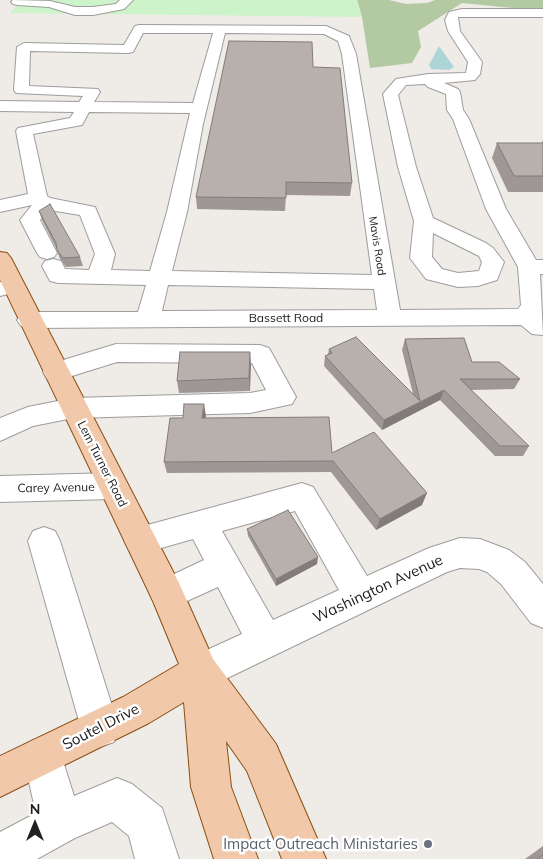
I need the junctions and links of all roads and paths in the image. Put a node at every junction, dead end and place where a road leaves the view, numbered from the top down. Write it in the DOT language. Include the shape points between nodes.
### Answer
graph roads {
  1 [pos="127,0"];
  2 [pos="18,1"];
  3 [pos="6,13"];
  4 [pos="511,13"];
  5 [pos="543,13"];
  6 [pos="451,20"];
  7 [pos="492,26"];
  8 [pos="468,27"];
  9 [pos="220,29"];
  10 [pos="428,78"];
  11 [pos="0,106"];
  12 [pos="84,106"];
  13 [pos="200,108"];
  14 [pos="41,200"];
  15 [pos="0,206"];
  16 [pos="424,221"];
  17 [pos="0,258"];
  18 [pos="538,272"];
  19 [pos="98,277"];
  20 [pos="159,277"];
  21 [pos="383,282"];
  22 [pos="6,287"];
  23 [pos="243,318"];
  24 [pos="390,318"];
  25 [pos="148,319"];
  26 [pos="29,320"];
  27 [pos="537,321"];
  28 [pos="244,354"];
  29 [pos="56,372"];
  30 [pos="74,408"];
  31 [pos="0,430"];
  32 [pos="113,486"];
  33 [pos="0,489"];
  34 [pos="201,524"];
  35 [pos="140,540"];
  36 [pos="44,541"];
  37 [pos="225,567"];
  38 [pos="167,594"];
  39 [pos="361,597"];
  40 [pos="543,611"];
  41 [pos="265,641"];
  42 [pos="200,672"];
  43 [pos="100,728"];
  44 [pos="43,756"];
  45 [pos="0,777"];
  46 [pos="60,823"];
  47 [pos="0,856"];
  48 [pos="157,859"];
  49 [pos="236,859"];
  50 [pos="304,859"];
  1 -- 2 [label="street" via="120,7 93,11"];
  2 -- 3 [label="street"];
  4 -- 5 [label="street"];
  4 -- 6 [label="street" via="462,13 453,15"];
  4 -- 7 [label="street" via="496,17"];
  6 -- 8 [label="street"];
  6 -- 10 [label="street" via="454,31 475,62 474,74 462,78"];
  9 -- 12 [label="street" via="139,29 128,49 24,48 21,90 93,92"];
  9 -- 13 [label="street"];
  9 -- 21 [label="street, Mavis Road" via="326,30 344,39 349,54"];
  10 -- 16 [label="street" via="401,82 390,94 407,168"];
  10 -- 18 [label="street" via="433,84 453,92 455,110 462,118 496,209"];
  11 -- 12 [label="street"];
  12 -- 13 [label="street"];
  12 -- 14 [label="street" via="76,122 24,131"];
  13 -- 20 [label="street"];
  14 -- 15 [label="street"];
  14 -- 19 [label="street" via="88,211 105,254"];
  14 -- 19 [label="street" via="30,220 58,276"];
  17 -- 22 [label="main road, Lem Turner Road"];
  18 -- 27 [label="street" via="532,305"];
  19 -- 20 [label="street"];
  20 -- 21 [label="street"];
  20 -- 25 [label="street"];
  21 -- 24 [label="street, Mavis Road"];
  22 -- 26 [label="main road, Lem Turner Road"];
  23 -- 24 [label="street, Bassett Road"];
  23 -- 25 [label="street, Bassett Road"];
  23 -- 28 [label="street"];
  24 -- 27 [label="street, Bassett Road"];
  25 -- 26 [label="street, Bassett Road"];
  26 -- 29 [label="main road, Lem Turner Road"];
  28 -- 29 [label="street" via="116,353"];
  28 -- 30 [label="street" via="260,354 283,397 241,404"];
  29 -- 30 [label="main road, Lem Turner Road"];
  30 -- 31 [label="street" via="28,417"];
  30 -- 32 [label="main road, Lem Turner Road"];
  32 -- 33 [label="street, Carey Avenue"];
  32 -- 35 [label="main road, Lem Turner Road"];
  34 -- 35 [label="street"];
  34 -- 37 [label="street"];
  34 -- 39 [label="street" via="302,496"];
  35 -- 38 [label="main road, Lem Turner Road"];
  36 -- 43 [label="street"];
  37 -- 38 [label="street"];
  37 -- 41 [label="street"];
  38 -- 42 [label="main road, Lem Turner Road"];
  39 -- 40 [label="street, Washington Avenue" via="440,559 460,553 480,554 498,561 512,573"];
  39 -- 41 [label="street, Washington Avenue"];
  41 -- 42 [label="street, Washington Avenue"];
  42 -- 43 [label="main road, Soutel Drive"];
  42 -- 49 [label="main road, Lem Turner Road" via="211,787"];
  42 -- 50 [label="main road, Lem Turner Road" via="262,758"];
  43 -- 44 [label="main road, Soutel Drive"];
  44 -- 45 [label="main road, Soutel Drive"];
  44 -- 46 [label="street"];
  46 -- 47 [label="street"];
  46 -- 48 [label="street" via="116,799 146,823"];
}
